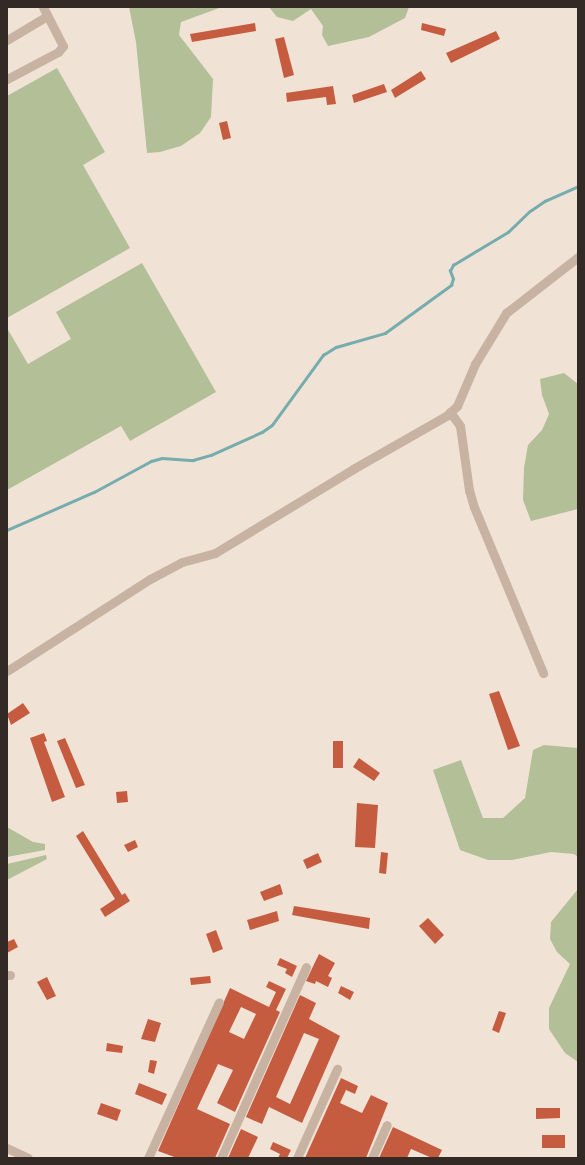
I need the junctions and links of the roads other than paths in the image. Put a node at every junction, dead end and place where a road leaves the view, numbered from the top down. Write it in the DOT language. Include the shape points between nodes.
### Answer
graph roads {
  1 [pos="43,7"];
  2 [pos="47,16"];
  3 [pos="7,40"];
  4 [pos="7,79"];
  5 [pos="578,257"];
  6 [pos="450,412"];
  7 [pos="7,671"];
  8 [pos="543,673"];
  9 [pos="306,967"];
  10 [pos="219,1002"];
  11 [pos="337,1069"];
  12 [pos="387,1125"];
  13 [pos="7,1148"];
  14 [pos="28,1158"];
  15 [pos="148,1158"];
  16 [pos="221,1158"];
  17 [pos="297,1158"];
  18 [pos="372,1158"];
  1 -- 2 [label="street"];
  2 -- 3 [label="street"];
  2 -- 4 [label="street" via="63,46 58,52"];
  5 -- 6 [label="street" via="506,313 475,364 457,406"];
  6 -- 7 [label="street" via="215,553 182,562 150,579"];
  6 -- 8 [label="street" via="460,426 469,490 474,507"];
  9 -- 16 [label="street"];
  10 -- 15 [label="street"];
  11 -- 17 [label="street"];
  12 -- 18 [label="street"];
  13 -- 14 [label="street"];
}
